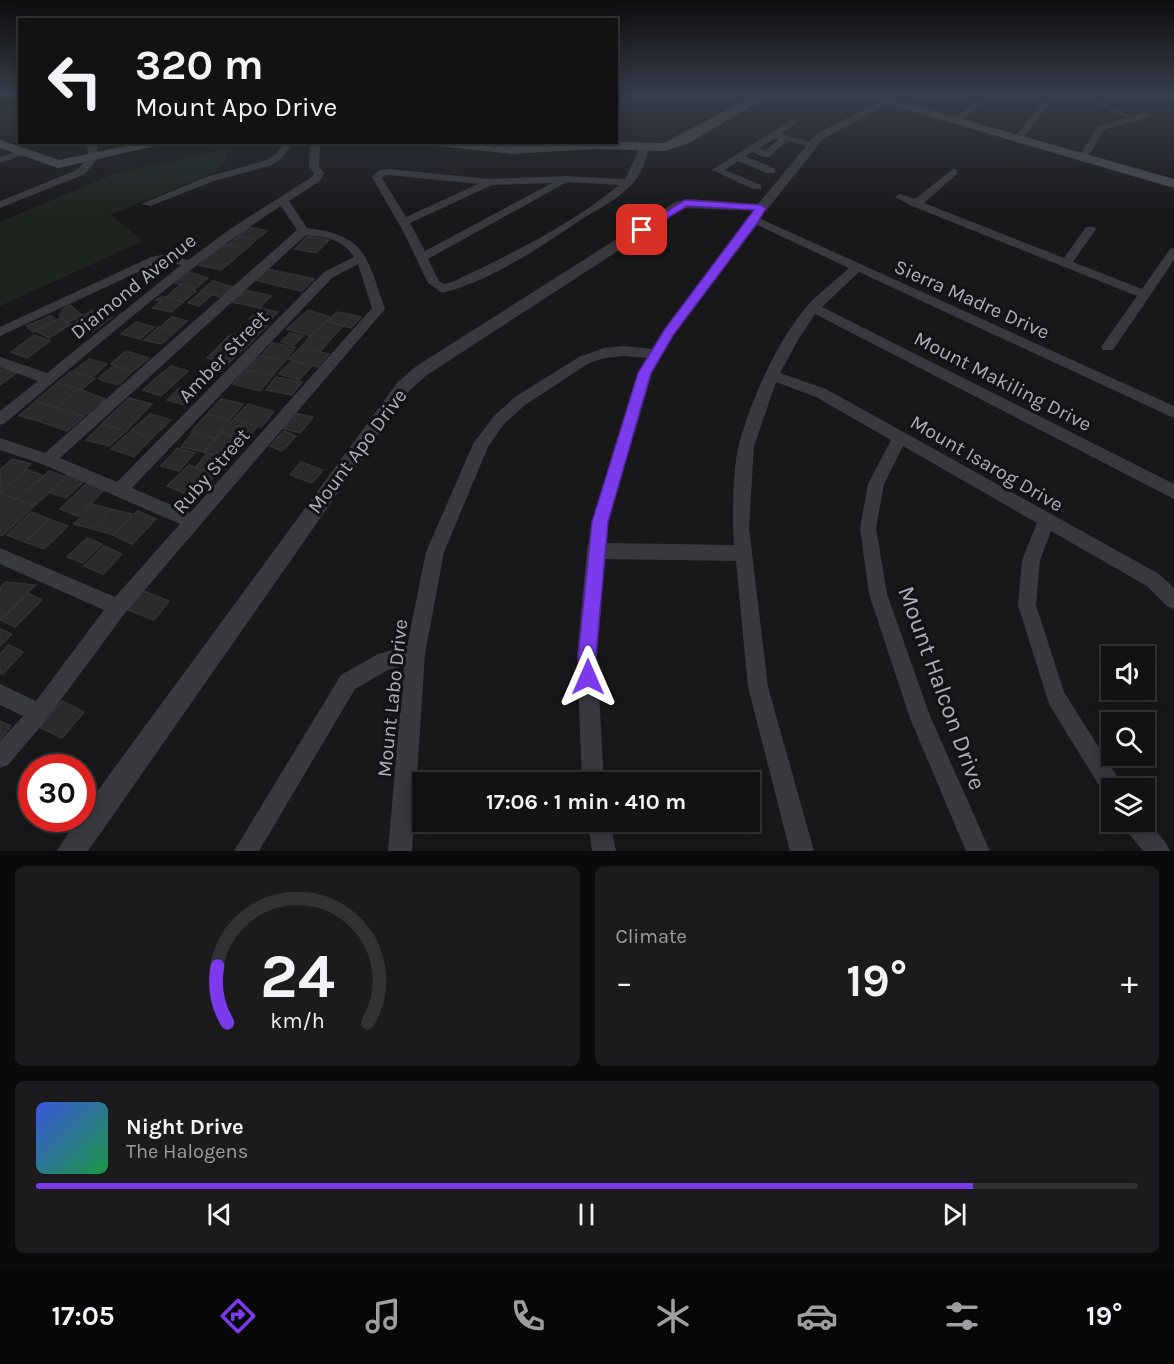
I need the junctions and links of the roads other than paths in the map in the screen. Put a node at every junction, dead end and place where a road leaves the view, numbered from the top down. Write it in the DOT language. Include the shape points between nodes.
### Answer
graph roads {
  1 [pos="690,135"];
  2 [pos="824,135"];
  3 [pos="999,135"];
  4 [pos="1021,135"];
  5 [pos="1096,135"];
  6 [pos="782,137"];
  7 [pos="1017,140"];
  8 [pos="0,144"];
  9 [pos="92,144"];
  10 [pos="158,144"];
  11 [pos="288,144"];
  12 [pos="315,144"];
  13 [pos="476,144"];
  14 [pos="514,146"];
  15 [pos="809,147"];
  16 [pos="644,148"];
  17 [pos="23,152"];
  18 [pos="738,157"];
  19 [pos="93,158"];
  20 [pos="1083,159"];
  21 [pos="0,160"];
  22 [pos="771,171"];
  23 [pos="953,172"];
  24 [pos="567,179"];
  25 [pos="490,182"];
  26 [pos="628,182"];
  27 [pos="1174,184"];
  28 [pos="757,187"];
  29 [pos="900,197"];
  30 [pos="283,200"];
  31 [pos="146,204"];
  32 [pos="916,204"];
  33 [pos="0,205"];
  34 [pos="758,214"];
  35 [pos="404,222"];
  36 [pos="1090,230"];
  37 [pos="303,231"];
  38 [pos="1173,255"];
  39 [pos="361,258"];
  40 [pos="421,258"];
  41 [pos="1066,263"];
  42 [pos="190,264"];
  43 [pos="856,268"];
  44 [pos="1146,295"];
  45 [pos="813,308"];
  46 [pos="0,332"];
  47 [pos="1108,347"];
  48 [pos="657,354"];
  49 [pos="0,362"];
  50 [pos="772,375"];
  51 [pos="48,379"];
  52 [pos="1174,412"];
  53 [pos="0,419"];
  54 [pos="900,437"];
  55 [pos="0,444"];
  56 [pos="48,460"];
  57 [pos="120,490"];
  58 [pos="1174,492"];
  59 [pos="1046,521"];
  60 [pos="194,522"];
  61 [pos="596,551"];
  62 [pos="743,553"];
  63 [pos="0,556"];
  64 [pos="1174,600"];
  65 [pos="118,607"];
  66 [pos="415,654"];
  67 [pos="0,694"];
  68 [pos="39,712"];
  69 [pos="0,757"];
  70 [pos="592,772"];
  71 [pos="1107,778"];
  72 [pos="601,832"];
  73 [pos="1142,832"];
  74 [pos="71,851"];
  75 [pos="246,851"];
  76 [pos="400,851"];
  77 [pos="604,851"];
  78 [pos="802,851"];
  79 [pos="978,851"];
  80 [pos="1158,851"];
  1 -- 16 [label="main road" via="674,144"];
  2 -- 15 [label="street"];
  3 -- 7 [label="main road"];
  4 -- 7 [label="street"];
  5 -- 20 [label="street"];
  6 -- 15 [label="street"];
  6 -- 18 [label="street" via="766,155 751,148"];
  7 -- 20 [label="main road"];
  8 -- 17 [label="main road"];
  9 -- 19 [label="street"];
  10 -- 19 [label="main road"];
  11 -- 31 [label="street" via="268,163 231,172"];
  12 -- 30 [label="street, Diamond Avenue" via="314,167 319,173 316,179"];
  13 -- 14 [label="main road"];
  14 -- 16 [label="main road"];
  15 -- 34 [label="street"];
  16 -- 26 [label="street"];
  17 -- 19 [label="main road" via="58,164"];
  17 -- 21 [label="street"];
  18 -- 22 [label="street"];
  18 -- 28 [label="street" via="717,170"];
  19 -- 33 [label="street" via="81,172"];
  20 -- 27 [label="main road"];
  23 -- 32 [label="street"];
  24 -- 25 [label="street"];
  24 -- 26 [label="street"];
  24 -- 40 [label="street"];
  25 -- 35 [label="street"];
  25 -- 35 [label="street" via="383,172 377,177 379,182"];
  26 -- 40 [label="street" via="553,232 452,288 442,289 434,283"];
  29 -- 32 [label="street"];
  30 -- 37 [label="street"];
  30 -- 42 [label="street, Diamond Avenue"];
  32 -- 41 [label="street"];
  34 -- 43 [label="street, Sierra Madre Drive"];
  34 -- 48 [label="street" via="669,332"];
  34 -- 74 [label="street, Mount Apo Drive" via="690,202 680,205 446,353 403,387"];
  35 -- 40 [label="street"];
  36 -- 41 [label="street"];
  37 -- 39 [label="street, Ruby Street" via="345,238"];
  37 -- 56 [label="street"];
  38 -- 44 [label="street"];
  39 -- 57 [label="street, Amber Street" via="328,275"];
  39 -- 60 [label="street, Ruby Street" via="379,309"];
  41 -- 44 [label="street"];
  42 -- 46 [label="street" via="168,258 155,260"];
  42 -- 51 [label="street, Diamond Avenue"];
  43 -- 45 [label="street"];
  43 -- 52 [label="street, Sierra Madre Drive"];
  44 -- 47 [label="street"];
  45 -- 50 [label="street"];
  45 -- 58 [label="street, Mount Makiling Drive"];
  48 -- 61 [label="street" via="645,373 630,417 600,522"];
  48 -- 66 [label="street, Mount Labo Drive" via="624,351 584,360 499,420 481,444 435,552"];
  49 -- 51 [label="street"];
  50 -- 54 [label="street, Mount Isarog Drive" via="821,393"];
  50 -- 62 [label="street" via="746,446"];
  51 -- 53 [label="street, Diamond Avenue"];
  54 -- 59 [label="street, Mount Isarog Drive"];
  54 -- 79 [label="street, Mount Halcon Drive" via="876,484 868,528 878,594 920,718"];
  55 -- 56 [label="street"];
  56 -- 57 [label="street"];
  57 -- 60 [label="street"];
  59 -- 64 [label="street, Mount Isarog Drive" via="1154,580"];
  59 -- 71 [label="street" via="1031,560 1027,605 1056,697"];
  60 -- 65 [label="street, Ruby Street"];
  61 -- 62 [label="street"];
  61 -- 70 [label="street" via="587,656"];
  62 -- 78 [label="street" via="758,687"];
  63 -- 65 [label="street"];
  65 -- 68 [label="street, Ruby Street"];
  66 -- 75 [label="street" via="385,661 348,682"];
  66 -- 76 [label="street, Mount Labo Drive"];
  67 -- 68 [label="street"];
  68 -- 69 [label="street, Ruby Street"];
  72 -- 77 [label="street"];
  73 -- 80 [label="street"];
}
